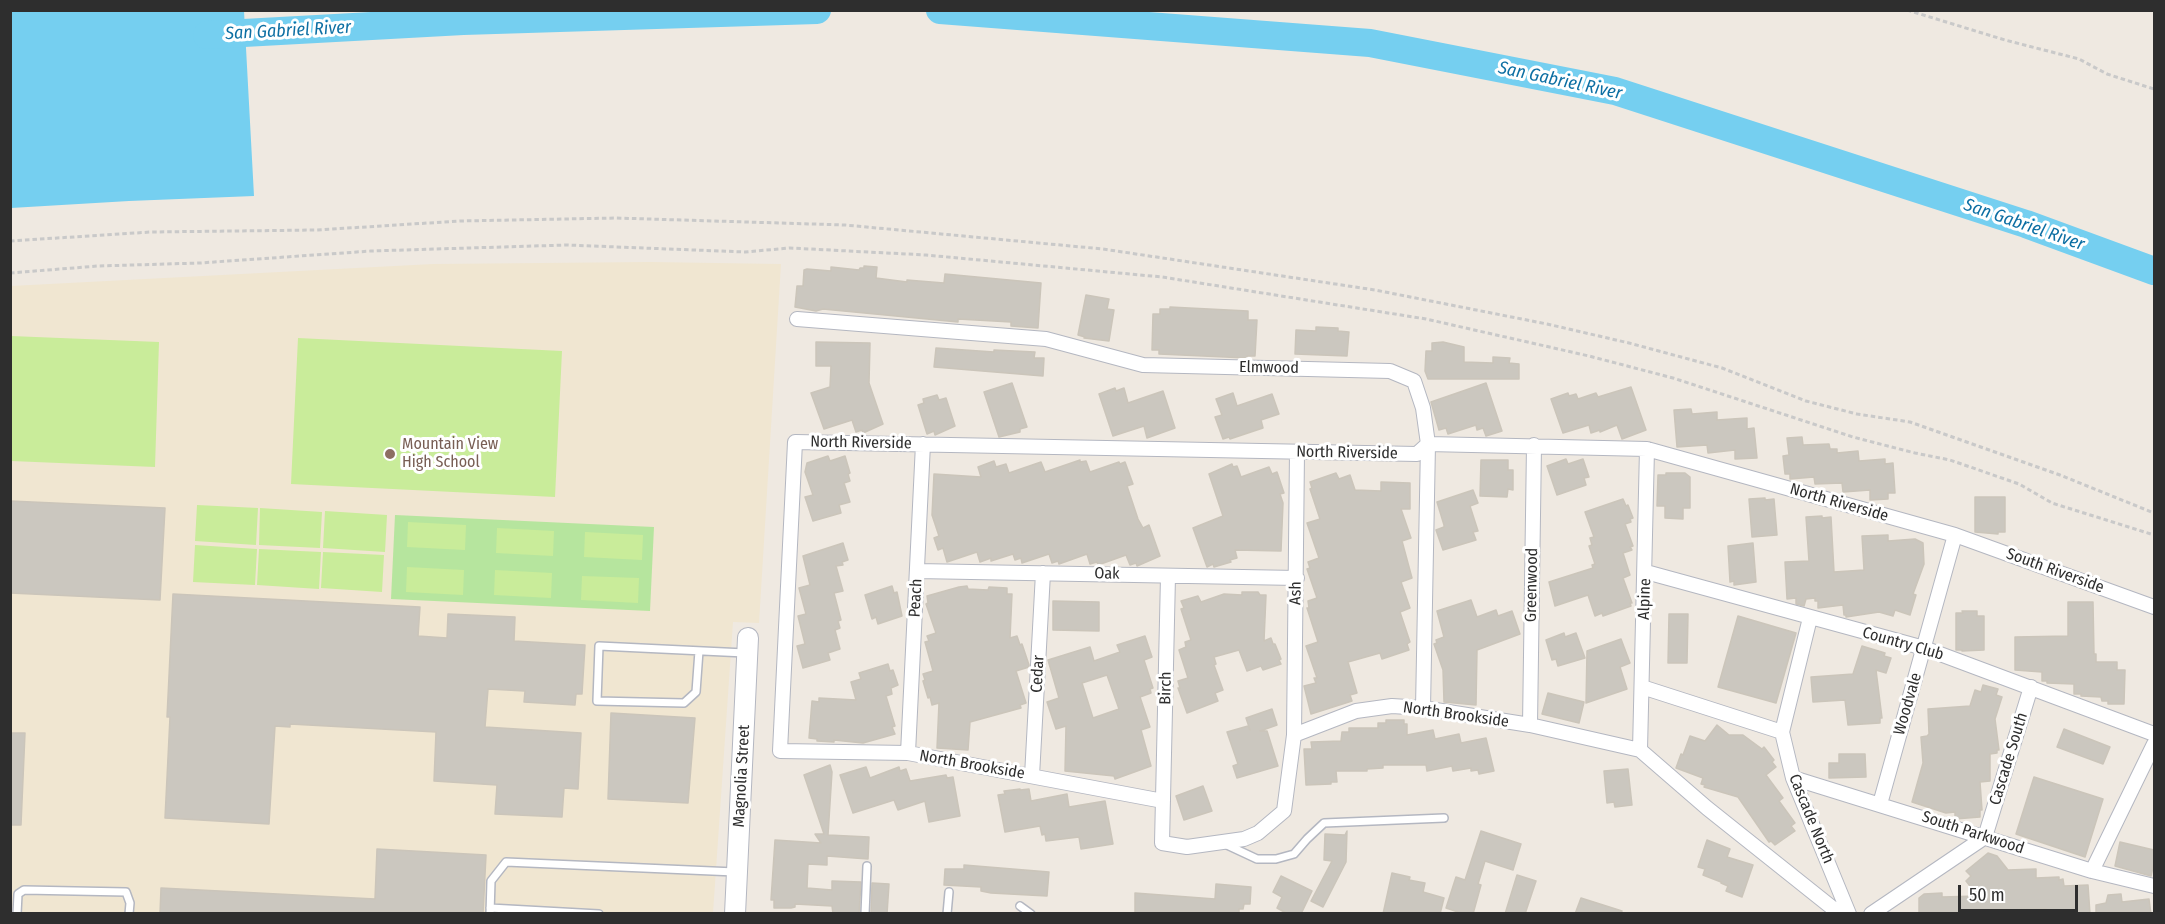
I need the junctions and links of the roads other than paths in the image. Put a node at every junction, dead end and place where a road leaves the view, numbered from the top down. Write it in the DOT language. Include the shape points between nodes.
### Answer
graph roads {
  1 [pos="796,319"];
  2 [pos="923,444"];
  3 [pos="1428,444"];
  4 [pos="1534,445"];
  5 [pos="1647,449"];
  6 [pos="1297,452"];
  7 [pos="1955,535"];
  8 [pos="917,571"];
  9 [pos="1646,572"];
  10 [pos="1043,573"];
  11 [pos="1168,576"];
  12 [pos="1297,578"];
  13 [pos="2154,608"];
  14 [pos="1810,618"];
  15 [pos="748,646"];
  16 [pos="1924,648"];
  17 [pos="699,651"];
  18 [pos="1642,687"];
  19 [pos="2031,687"];
  20 [pos="1424,708"];
  21 [pos="1530,725"];
  22 [pos="1782,732"];
  23 [pos="1294,735"];
  24 [pos="2154,735"];
  25 [pos="2154,744"];
  26 [pos="1640,750"];
  27 [pos="780,751"];
  28 [pos="908,753"];
  29 [pos="1032,776"];
  30 [pos="1793,778"];
  31 [pos="1163,801"];
  32 [pos="1880,804"];
  33 [pos="1444,818"];
  34 [pos="1985,837"];
  35 [pos="1222,842"];
  36 [pos="867,866"];
  37 [pos="2092,871"];
  38 [pos="737,872"];
  39 [pos="2154,886"];
  40 [pos="949,892"];
  41 [pos="1020,906"];
  42 [pos="490,911"];
  43 [pos="17,914"];
  44 [pos="129,914"];
  45 [pos="599,914"];
  46 [pos="735,914"];
  47 [pos="865,914"];
  48 [pos="947,914"];
  49 [pos="1031,914"];
  50 [pos="1840,914"];
  51 [pos="1849,914"];
  52 [pos="1871,914"];
  1 -- 3 [label="street, Elmwood" via="1046,339 1143,365 1390,371 1414,381"];
  2 -- 6 [label="street, North Riverside"];
  2 -- 8 [label="street, Peach"];
  2 -- 27 [label="street, North Riverside" via="795,442"];
  3 -- 4 [label="street, North Riverside"];
  3 -- 6 [label="street, North Riverside" via="1417,454"];
  3 -- 20 [label="street, Elmwood"];
  4 -- 5 [label="street, North Riverside"];
  4 -- 21 [label="street, Greenwood"];
  5 -- 7 [label="street, North Riverside"];
  5 -- 9 [label="street, Alpine"];
  6 -- 12 [label="street, Ash"];
  7 -- 13 [label="street, South Riverside"];
  7 -- 16 [label="street, Woodvale"];
  8 -- 10 [label="street, Oak"];
  8 -- 28 [label="street, Peach"];
  9 -- 14 [label="street, Country Club"];
  9 -- 18 [label="street, Alpine"];
  10 -- 11 [label="street, Oak"];
  10 -- 29 [label="street, Cedar"];
  11 -- 12 [label="street, Oak"];
  11 -- 31 [label="street, Birch"];
  12 -- 23 [label="street, Ash"];
  14 -- 16 [label="street, Country Club"];
  14 -- 22 [label="street, Cascade North"];
  15 -- 17 [label="lane"];
  15 -- 38 [label="street, Magnolia Street"];
  16 -- 19 [label="street, Country Club"];
  16 -- 32 [label="street, Woodvale"];
  17 -- 17 [label="lane" via="599,646 597,701 684,703 696,692"];
  18 -- 22 [label="street"];
  18 -- 26 [label="street, Alpine"];
  19 -- 24 [label="street, Country Club"];
  19 -- 34 [label="street, Cascade South"];
  20 -- 21 [label="street, North Brookside"];
  20 -- 23 [label="street, North Brookside" via="1392,706 1356,711"];
  21 -- 26 [label="street, North Brookside"];
  22 -- 30 [label="street, Cascade North"];
  23 -- 35 [label="street" via="1284,811 1258,833"];
  25 -- 37 [label="street"];
  26 -- 50 [label="street, North Brookside"];
  27 -- 28 [label="street, North Brookside"];
  28 -- 29 [label="street, North Brookside"];
  29 -- 31 [label="street, North Brookside"];
  30 -- 32 [label="street, South Parkwood"];
  30 -- 51 [label="street, Cascade North"];
  31 -- 35 [label="street" via="1162,843 1187,847"];
  32 -- 34 [label="street, South Parkwood"];
  33 -- 35 [label="lane" via="1324,824 1294,854 1276,859 1257,859"];
  34 -- 37 [label="street, South Parkwood"];
  34 -- 52 [label="street"];
  36 -- 47 [label="lane"];
  37 -- 39 [label="street, South Parkwood"];
  38 -- 42 [label="lane" via="506,862 491,881"];
  38 -- 46 [label="street, Magnolia Street"];
  40 -- 48 [label="lane"];
  41 -- 49 [label="lane"];
  42 -- 45 [label="lane"];
  43 -- 44 [label="lane" via="18,894 24,890 126,892"];
}
